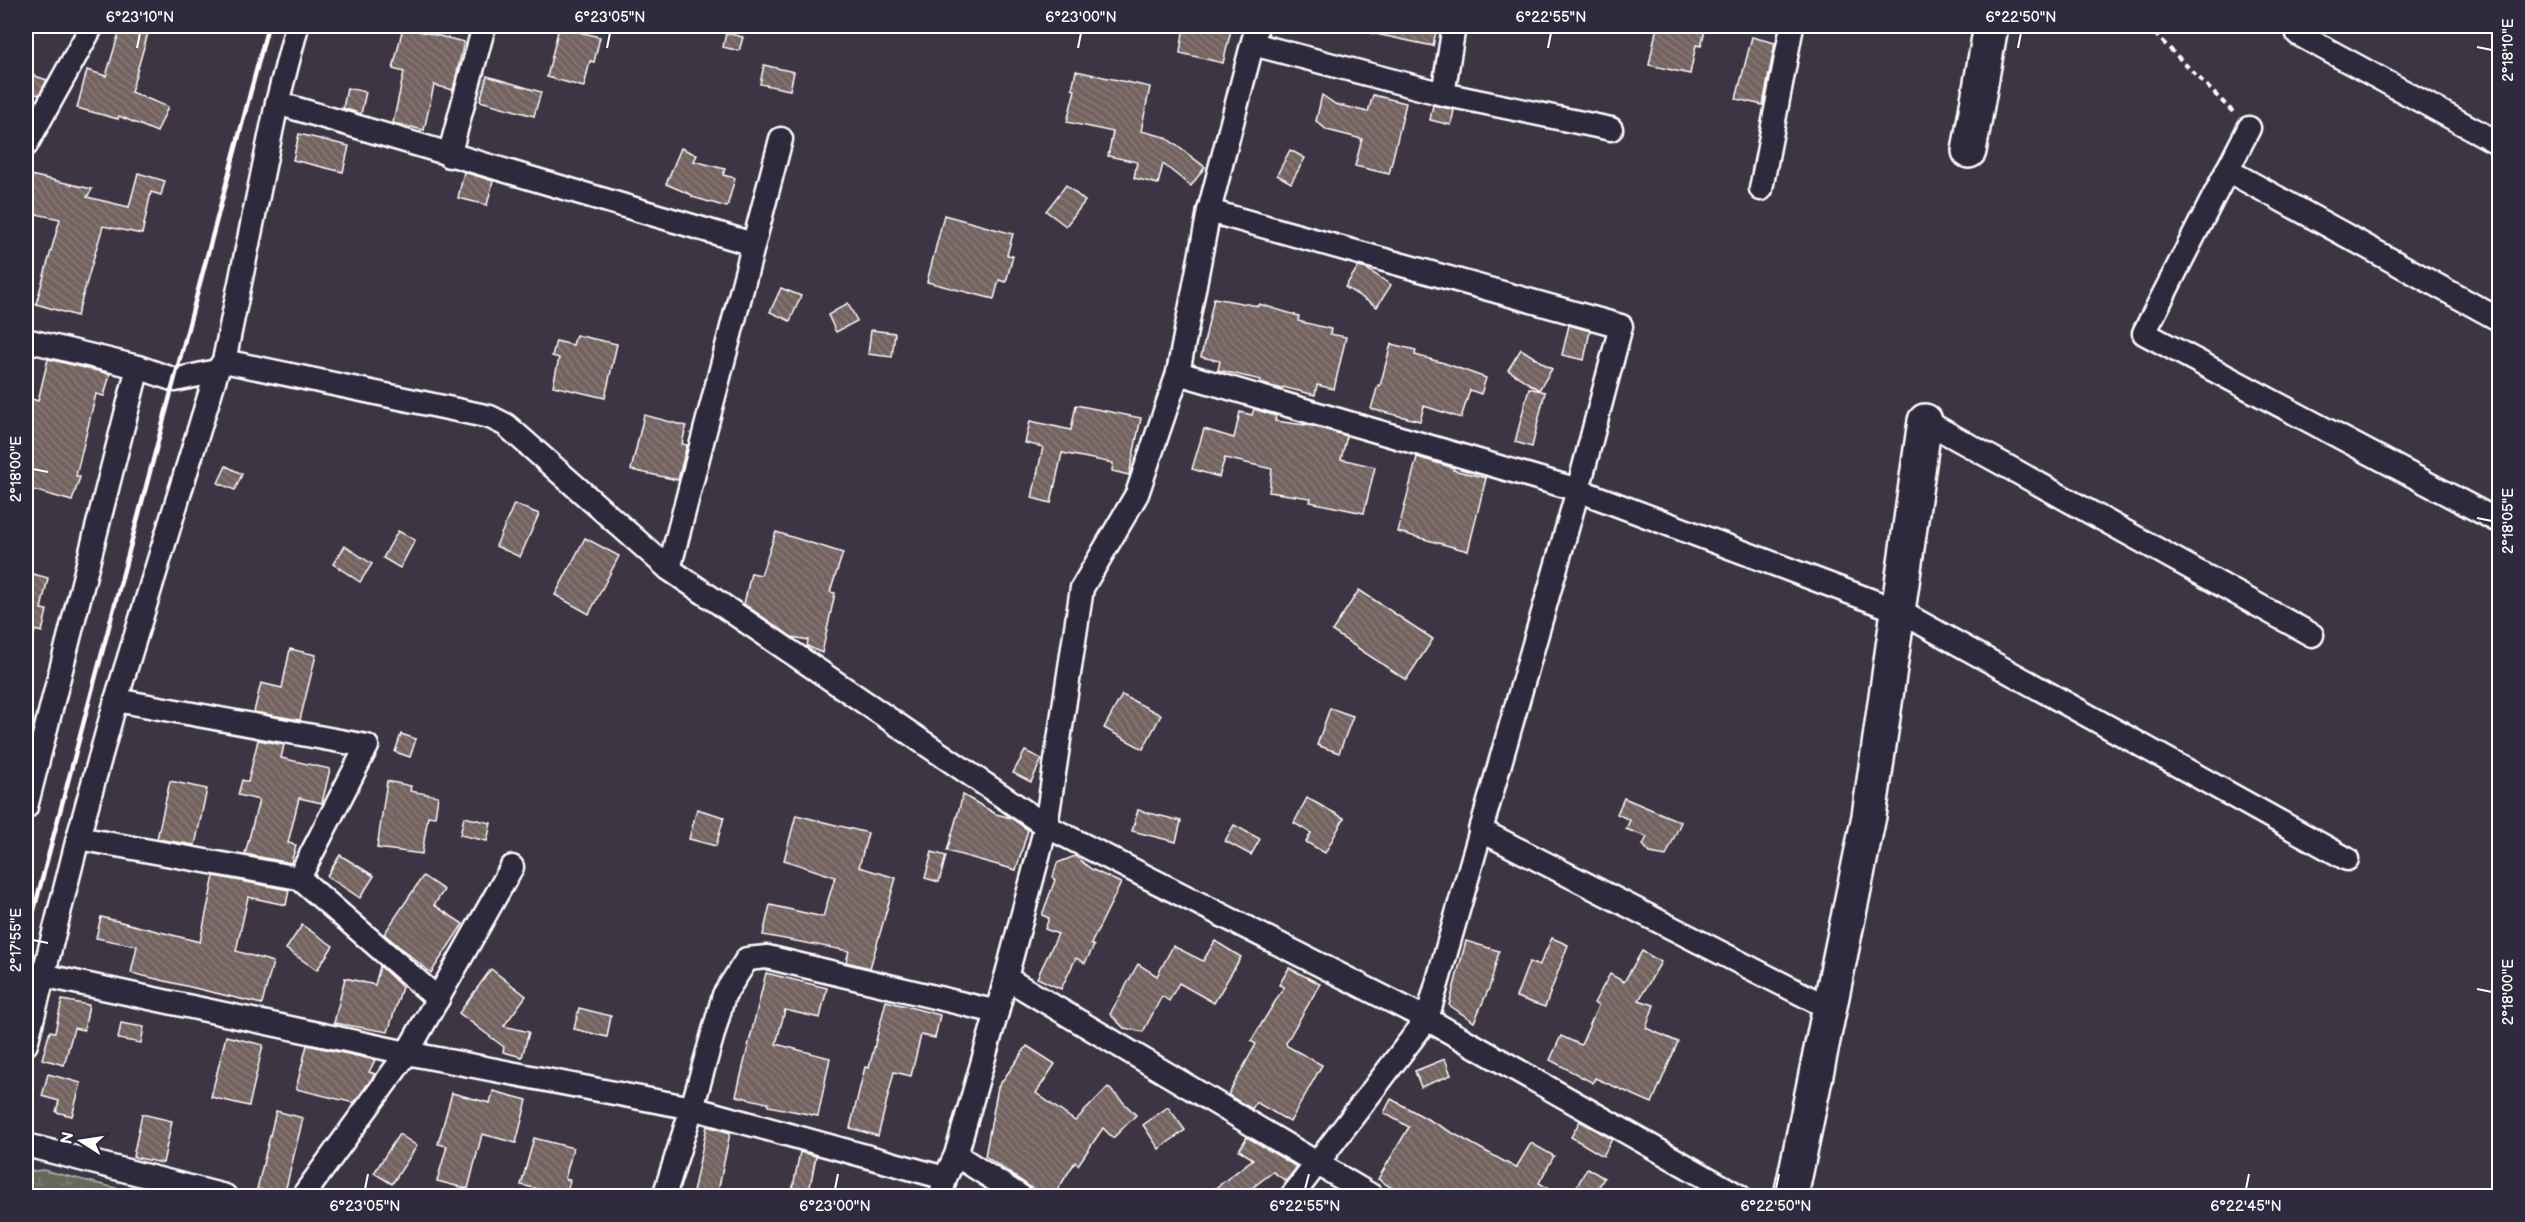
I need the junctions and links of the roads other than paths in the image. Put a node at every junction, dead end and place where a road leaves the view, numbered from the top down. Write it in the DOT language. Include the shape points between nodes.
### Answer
graph roads {
  1 [pos="92,26"];
  2 [pos="297,26"];
  3 [pos="484,26"];
  4 [pos="1454,26"];
  5 [pos="1792,26"];
  6 [pos="1991,26"];
  7 [pos="2298,34"];
  8 [pos="1255,35"];
  9 [pos="1443,94"];
  10 [pos="278,103"];
  11 [pos="2249,128"];
  12 [pos="1611,129"];
  13 [pos="781,139"];
  14 [pos="2499,144"];
  15 [pos="26,145"];
  16 [pos="1969,152"];
  17 [pos="449,156"];
  18 [pos="2227,170"];
  19 [pos="1761,189"];
  20 [pos="1209,211"];
  21 [pos="753,244"];
  22 [pos="2499,320"];
  23 [pos="26,340"];
  24 [pos="221,366"];
  25 [pos="138,367"];
  26 [pos="1178,373"];
  27 [pos="1925,421"];
  28 [pos="1578,490"];
  29 [pos="2499,522"];
  30 [pos="669,569"];
  31 [pos="1899,611"];
  32 [pos="2312,635"];
  33 [pos="116,700"];
  34 [pos="26,807"];
  35 [pos="1046,826"];
  36 [pos="1480,830"];
  37 [pos="78,838"];
  38 [pos="2347,859"];
  39 [pos="512,867"];
  40 [pos="299,878"];
  41 [pos="42,975"];
  42 [pos="1006,978"];
  43 [pos="438,999"];
  44 [pos="30,1007"];
  45 [pos="1829,1008"];
  46 [pos="997,1012"];
  47 [pos="1427,1019"];
  48 [pos="26,1044"];
  49 [pos="407,1053"];
  50 [pos="692,1108"];
  51 [pos="26,1145"];
  52 [pos="956,1155"];
  53 [pos="1317,1163"];
  54 [pos="943,1187"];
  55 [pos="225,1197"];
  56 [pos="303,1197"];
  57 [pos="664,1197"];
  58 [pos="1020,1197"];
  59 [pos="1292,1197"];
  60 [pos="1372,1197"];
  61 [pos="1738,1197"];
  62 [pos="1791,1197"];
  1 -- 15 [label="street"];
  2 -- 10 [label="street"];
  3 -- 17 [label="street"];
  4 -- 9 [label="street"];
  5 -- 19 [label="street"];
  6 -- 16 [label="street"];
  7 -- 14 [label="street"];
  8 -- 9 [label="street"];
  8 -- 20 [label="street"];
  9 -- 12 [label="street"];
  10 -- 17 [label="street"];
  10 -- 24 [label="street"];
  11 -- 18 [label="street"];
  13 -- 21 [label="street"];
  17 -- 21 [label="street"];
  18 -- 22 [label="street"];
  18 -- 29 [label="street" via="2144,333"];
  20 -- 26 [label="street"];
  20 -- 28 [label="street" via="1621,326"];
  21 -- 30 [label="street"];
  23 -- 25 [label="street"];
  24 -- 25 [label="street" via="175,380"];
  24 -- 30 [label="street" via="490,417 518,434"];
  24 -- 33 [label="street"];
  25 -- 34 [label="street"];
  26 -- 28 [label="street"];
  26 -- 35 [label="street" via="1137,494 1082,588"];
  27 -- 31 [label="street"];
  27 -- 32 [label="street"];
  28 -- 31 [label="street"];
  28 -- 36 [label="street"];
  30 -- 35 [label="street"];
  31 -- 38 [label="street"];
  31 -- 45 [label="street" via="1869,816"];
  33 -- 37 [label="street"];
  33 -- 40 [label="street" via="367,746"];
  35 -- 42 [label="street"];
  35 -- 47 [label="street"];
  36 -- 45 [label="street"];
  36 -- 47 [label="street"];
  37 -- 40 [label="street"];
  37 -- 41 [label="street"];
  39 -- 43 [label="street"];
  40 -- 43 [label="street"];
  41 -- 44 [label="street"];
  41 -- 49 [label="street"];
  42 -- 46 [label="street"];
  42 -- 53 [label="street"];
  43 -- 49 [label="street"];
  44 -- 48 [label="street"];
  45 -- 62 [label="street"];
  46 -- 50 [label="street" via="767,957 747,959 724,995"];
  46 -- 52 [label="street"];
  47 -- 53 [label="street"];
  47 -- 61 [label="street"];
  49 -- 50 [label="street"];
  49 -- 56 [label="street"];
  50 -- 54 [label="street"];
  50 -- 57 [label="street"];
  51 -- 55 [label="street"];
  52 -- 54 [label="street"];
  52 -- 58 [label="street"];
  53 -- 59 [label="street"];
  53 -- 60 [label="street"];
}
